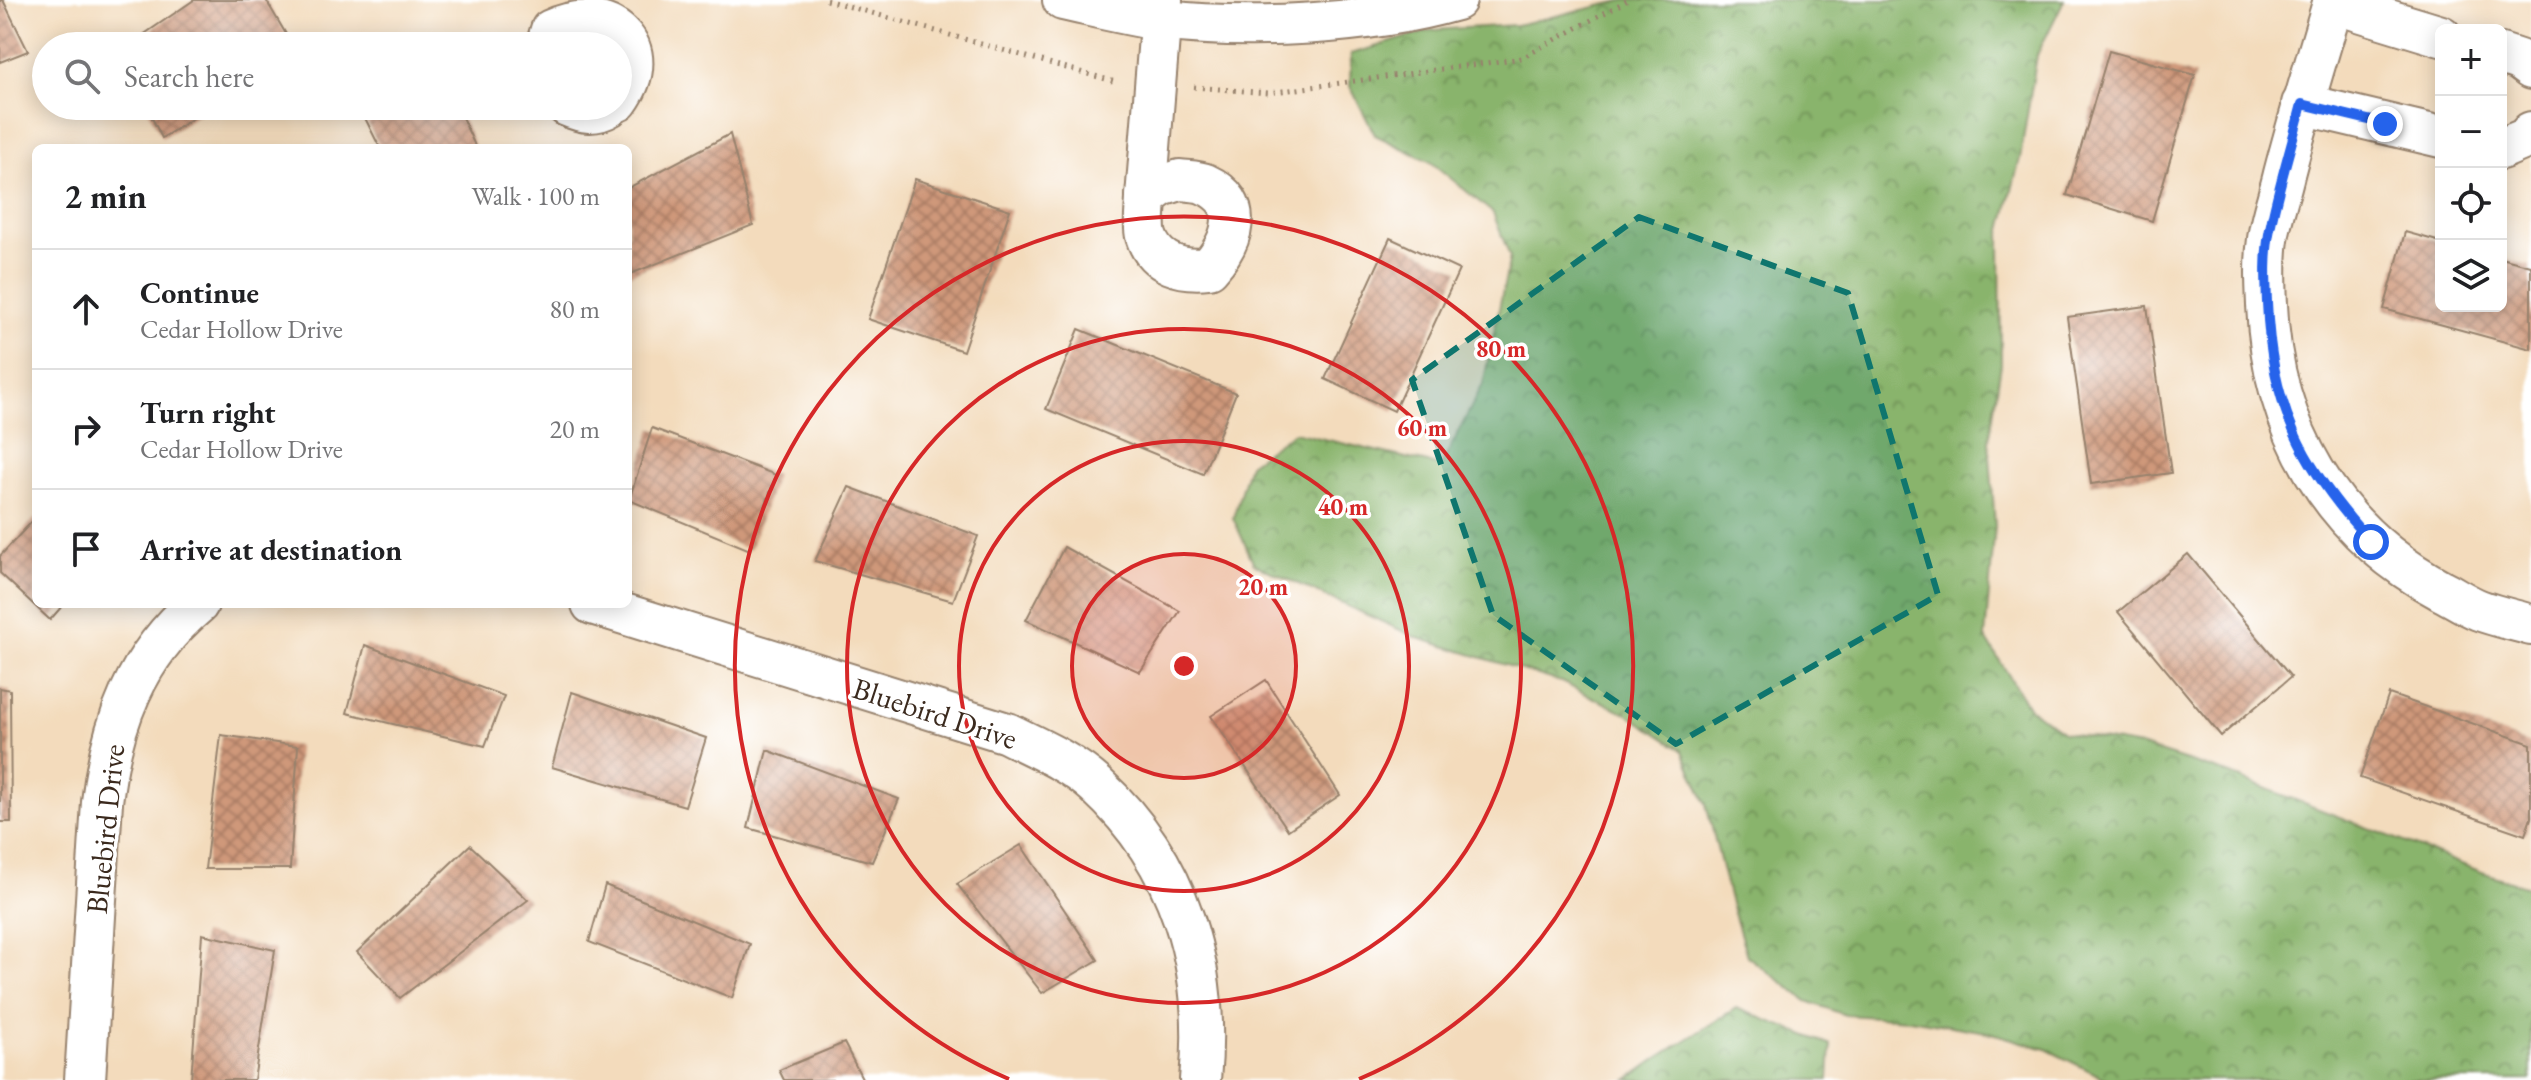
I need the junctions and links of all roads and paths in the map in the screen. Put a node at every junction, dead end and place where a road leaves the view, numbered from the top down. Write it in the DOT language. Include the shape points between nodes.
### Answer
graph roads {
  1 [pos="1063,0"];
  2 [pos="1456,0"];
  3 [pos="2334,2"];
  4 [pos="1161,10"];
  5 [pos="553,25"];
  6 [pos="617,32"];
  7 [pos="2435,34"];
  8 [pos="2507,56"];
  9 [pos="2531,69"];
  10 [pos="2302,104"];
  11 [pos="2531,132"];
  12 [pos="2435,136"];
  13 [pos="2507,146"];
  14 [pos="1146,197"];
  15 [pos="193,608"];
  16 [pos="605,608"];
  17 [pos="2531,625"];
  18 [pos="85,1080"];
  19 [pos="1200,1080"];
  1 -- 4 [label="street"];
  2 -- 4 [label="street" via="1391,15 1227,25"];
  3 -- 7 [label="street"];
  3 -- 10 [label="street"];
  4 -- 14 [label="street"];
  5 -- 6 [label="street" via="587,19"];
  8 -- 9 [label="street"];
  10 -- 12 [label="street"];
  10 -- 17 [label="street" via="2266,261 2269,345 2290,425 2335,503 2371,542 2413,575 2478,610"];
  11 -- 13 [label="street"];
  15 -- 18 [label="street, Bluebird Drive" via="147,661 121,712 107,756"];
  16 -- 19 [label="street, Bluebird Drive" via="1007,733 1096,785 1139,832 1169,879 1185,919 1203,1007"];
}
